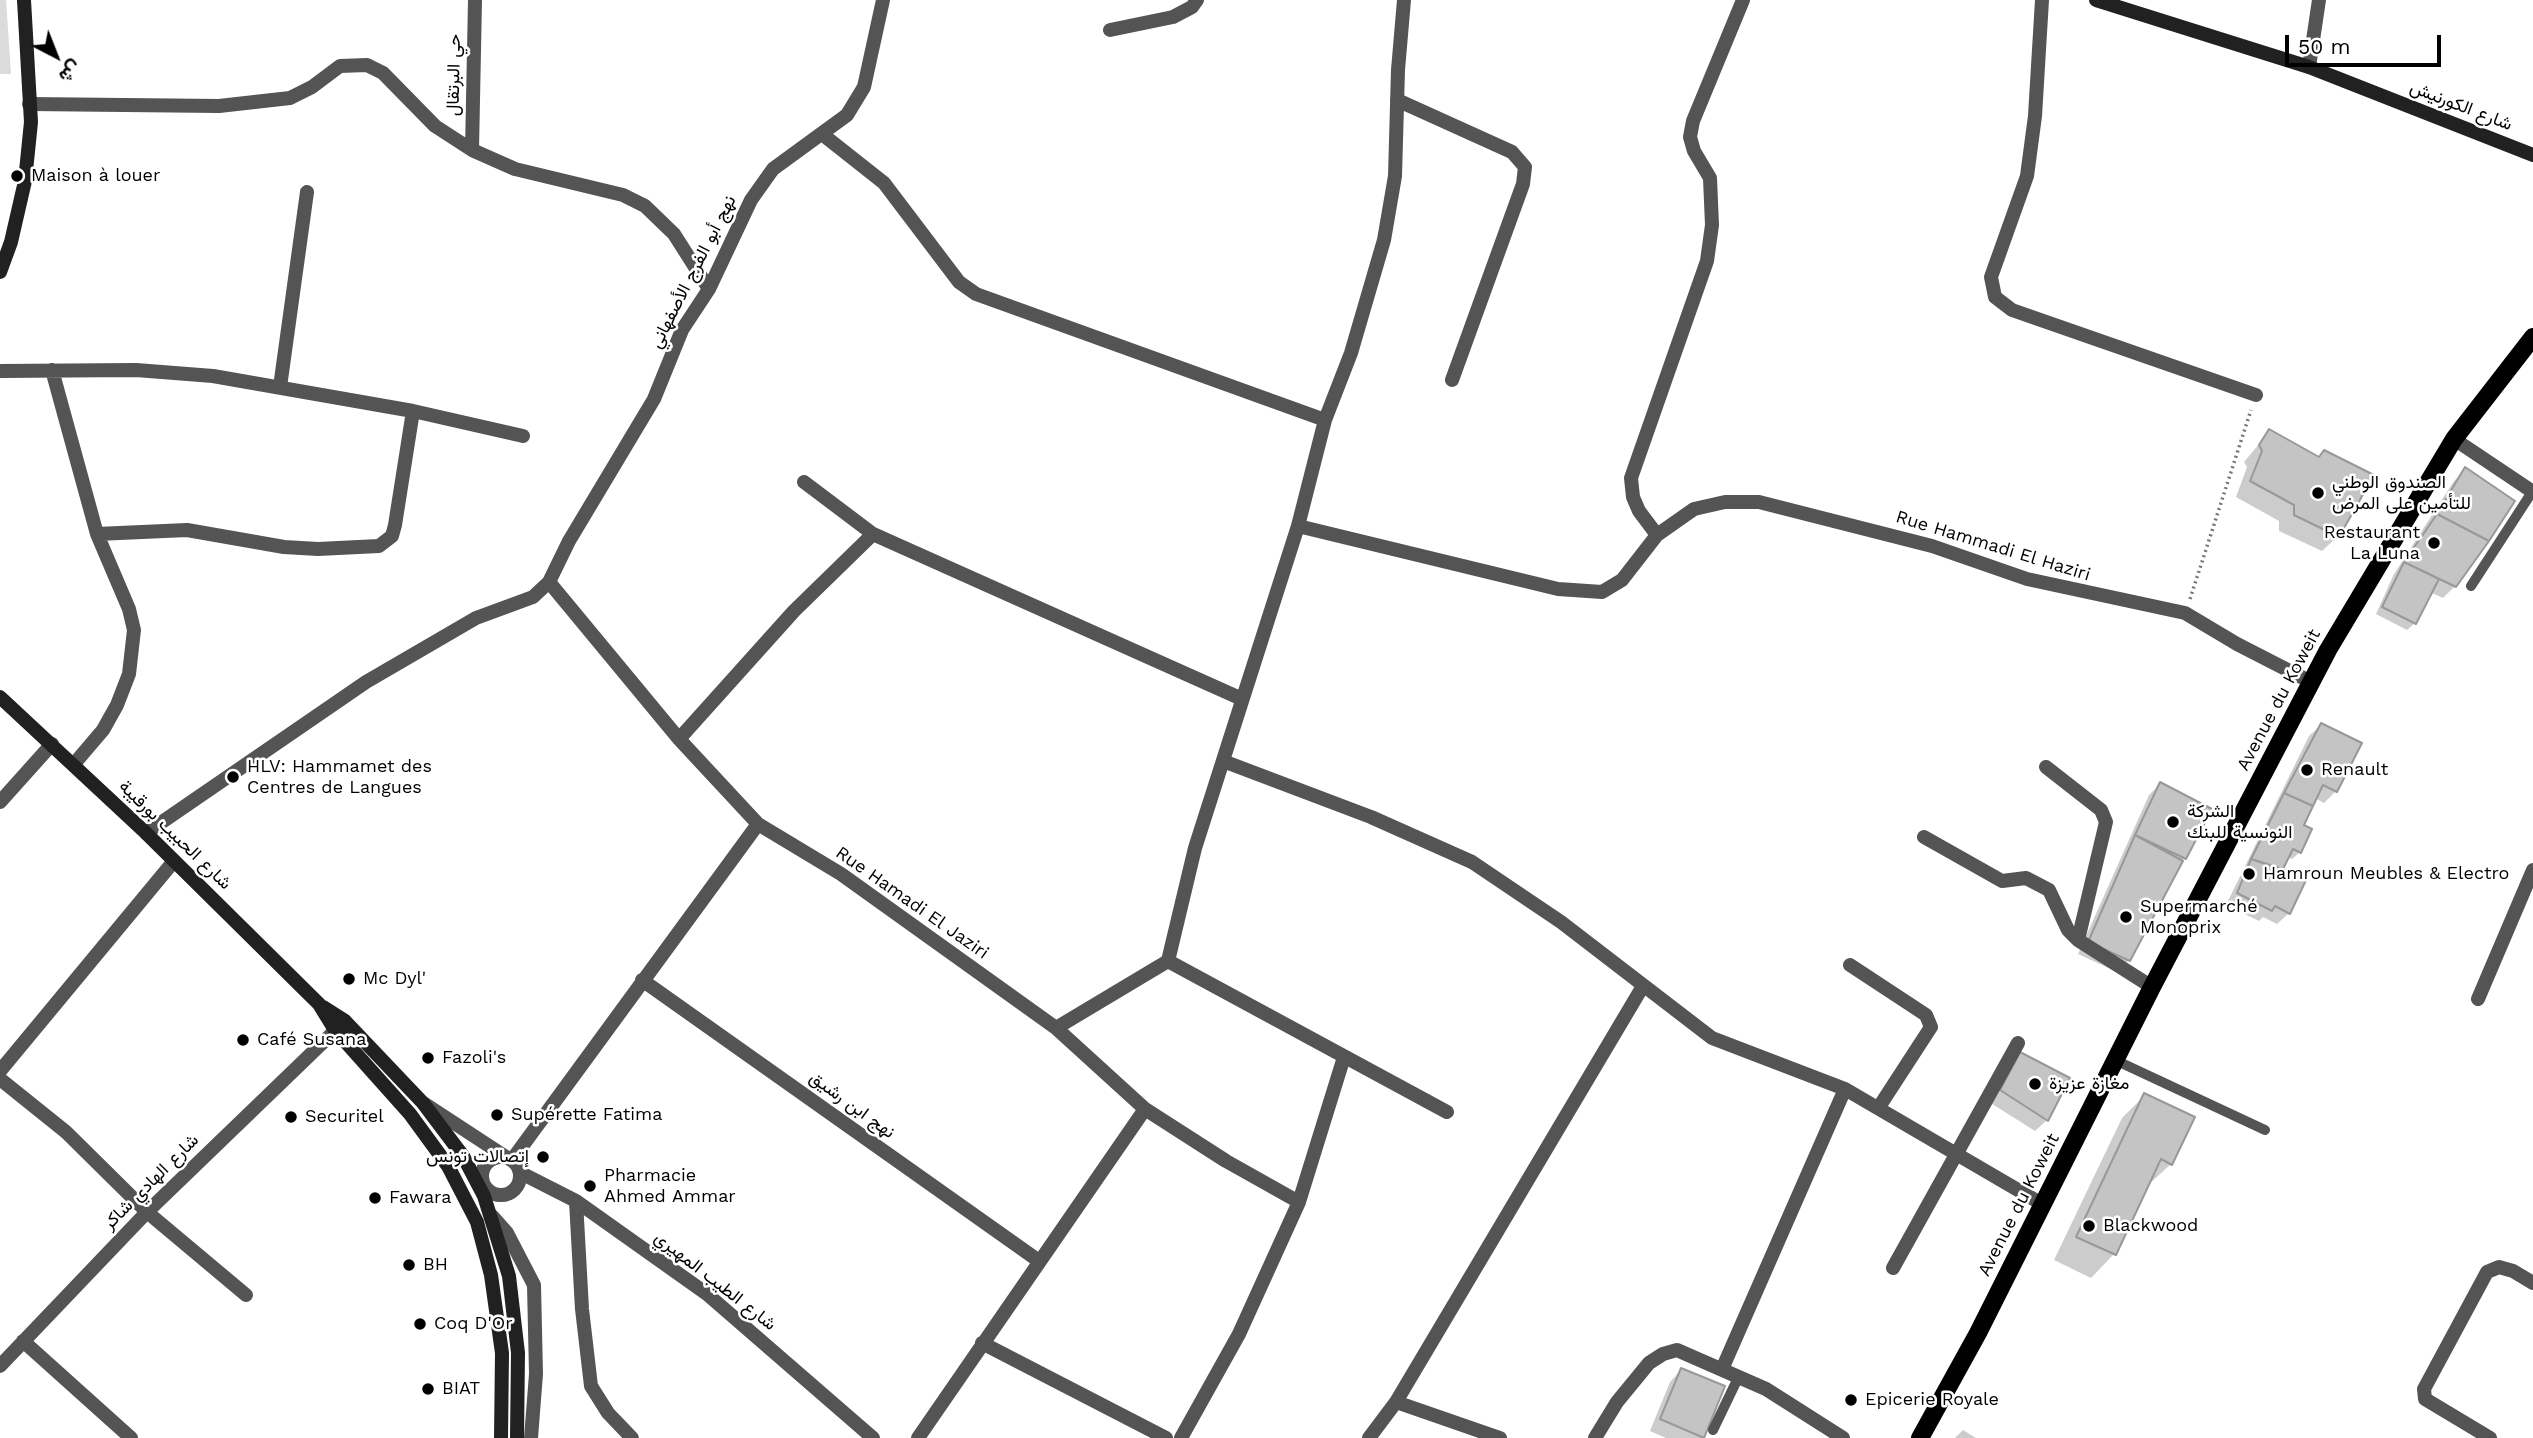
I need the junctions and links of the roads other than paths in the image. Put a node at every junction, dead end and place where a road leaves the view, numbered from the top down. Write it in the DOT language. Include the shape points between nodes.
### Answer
graph roads {
  1 [pos="24,0"];
  2 [pos="475,0"];
  3 [pos="883,0"];
  4 [pos="1197,0"];
  5 [pos="1404,0"];
  6 [pos="1743,0"];
  7 [pos="2042,0"];
  8 [pos="2096,0"];
  9 [pos="2319,0"];
  10 [pos="1110,30"];
  11 [pos="2309,67"];
  12 [pos="1397,100"];
  13 [pos="29,104"];
  14 [pos="822,134"];
  15 [pos="472,150"];
  16 [pos="2533,155"];
  17 [pos="307,192"];
  18 [pos="0,272"];
  19 [pos="709,289"];
  20 [pos="2533,337"];
  21 [pos="52,370"];
  22 [pos="0,371"];
  23 [pos="1452,380"];
  24 [pos="279,387"];
  25 [pos="2256,395"];
  26 [pos="413,411"];
  27 [pos="1325,420"];
  28 [pos="523,436"];
  29 [pos="2454,439"];
  30 [pos="804,482"];
  31 [pos="2533,492"];
  32 [pos="1298,526"];
  33 [pos="97,534"];
  34 [pos="873,534"];
  35 [pos="1657,535"];
  36 [pos="548,582"];
  37 [pos="2471,586"];
  38 [pos="2311,682"];
  39 [pos="0,697"];
  40 [pos="1242,699"];
  41 [pos="679,739"];
  42 [pos="52,744"];
  43 [pos="1223,761"];
  44 [pos="74,764"];
  45 [pos="2046,767"];
  46 [pos="0,802"];
  47 [pos="758,824"];
  48 [pos="146,833"];
  49 [pos="1924,837"];
  50 [pos="174,861"];
  51 [pos="2533,870"];
  52 [pos="2078,940"];
  53 [pos="1168,961"];
  54 [pos="1850,965"];
  55 [pos="642,980"];
  56 [pos="1643,986"];
  57 [pos="2152,987"];
  58 [pos="2478,999"];
  59 [pos="340,1026"];
  60 [pos="1056,1028"];
  61 [pos="2018,1043"];
  62 [pos="1344,1057"];
  63 [pos="2115,1060"];
  64 [pos="0,1071"];
  65 [pos="0,1080"];
  66 [pos="1845,1089"];
  67 [pos="423,1103"];
  68 [pos="1880,1107"];
  69 [pos="1146,1109"];
  70 [pos="1447,1112"];
  71 [pos="2265,1130"];
  72 [pos="1954,1153"];
  73 [pos="509,1158"];
  74 [pos="521,1172"];
  75 [pos="483,1187"];
  76 [pos="467,1200"];
  77 [pos="576,1201"];
  78 [pos="1299,1202"];
  79 [pos="2042,1205"];
  80 [pos="148,1212"];
  81 [pos="492,1216"];
  82 [pos="1039,1261"];
  83 [pos="1893,1268"];
  84 [pos="2533,1283"];
  85 [pos="246,1295"];
  86 [pos="23,1341"];
  87 [pos="982,1343"];
  88 [pos="0,1366"];
  89 [pos="1723,1367"];
  90 [pos="1740,1376"];
  91 [pos="1396,1402"];
  92 [pos="1713,1430"];
  93 [pos="131,1438"];
  94 [pos="501,1438"];
  95 [pos="517,1438"];
  96 [pos="531,1438"];
  97 [pos="632,1438"];
  98 [pos="873,1438"];
  99 [pos="918,1438"];
  100 [pos="1166,1438"];
  101 [pos="1181,1438"];
  102 [pos="1369,1438"];
  103 [pos="1500,1438"];
  104 [pos="1595,1438"];
  105 [pos="1843,1438"];
  106 [pos="1920,1438"];
  107 [pos="2490,1438"];
  1 -- 13 [label="street"];
  2 -- 15 [label="street, حي البرتقال"];
  3 -- 14 [label="street, نهج أبو الفرج الأصفهاني" via="864,87 847,114"];
  4 -- 10 [label="street" via="1173,17"];
  5 -- 12 [label="street"];
  6 -- 35 [label="street" via="1690,136 1710,178 1712,225 1707,261 1631,478 1639,511"];
  7 -- 25 [label="street" via="2027,176 1991,277 1995,297 2012,310"];
  8 -- 11 [label="street, شارع الكورنيش"];
  9 -- 11 [label="street"];
  11 -- 16 [label="street, شارع الكورنيش"];
  12 -- 23 [label="street" via="1512,152 1525,167 1523,184"];
  12 -- 27 [label="street" via="1395,176 1384,240 1351,353"];
  13 -- 15 [label="street" via="219,106 290,98 340,66 367,65 383,73 435,126"];
  13 -- 18 [label="street" via="25,181 12,242"];
  14 -- 19 [label="street, نهج أبو الفرج الأصفهاني" via="773,169 751,200"];
  14 -- 27 [label="street" via="884,183 959,282 975,294"];
  15 -- 19 [label="street" via="515,169 623,195 645,206 674,234"];
  17 -- 24 [label="street"];
  19 -- 36 [label="street, نهج أبو الفرج الأصفهاني" via="682,330 654,399"];
  20 -- 29 [label="main road, Avenue du Koweit"];
  21 -- 22 [label="street"];
  21 -- 24 [label="street" via="187,374"];
  21 -- 33 [label="street"];
  24 -- 26 [label="street"];
  26 -- 28 [label="street"];
  26 -- 33 [label="street" via="395,525 392,536 379,546 284,547 187,530"];
  27 -- 32 [label="street"];
  29 -- 31 [label="street"];
  29 -- 38 [label="main road, Avenue du Koweit"];
  30 -- 34 [label="street"];
  31 -- 37 [label="lane"];
  32 -- 35 [label="street, Rue Hammadi El Haziri" via="1452,565 1590,593 1602,592 1622,580"];
  32 -- 40 [label="street"];
  33 -- 44 [label="street" via="129,609 134,651 130,674 108,721"];
  34 -- 40 [label="street"];
  34 -- 41 [label="street" via="794,611"];
  35 -- 38 [label="street, Rue Hammadi El Haziri" via="1694,509 1725,502 1759,502 1932,547 2027,579 2185,613"];
  36 -- 41 [label="street, Rue Hamadi El Jaziri"];
  36 -- 48 [label="street" via="533,597 467,623 366,682"];
  38 -- 57 [label="main road, Avenue du Koweit"];
  39 -- 42 [label="street, شارع الحبيب بورقيبة"];
  40 -- 43 [label="street"];
  41 -- 47 [label="street, Rue Hamadi El Jaziri"];
  42 -- 44 [label="street, شارع الحبيب بورقيبة"];
  42 -- 46 [label="street"];
  43 -- 53 [label="street" via="1195,848"];
  43 -- 56 [label="street" via="1371,817 1472,862 1561,922"];
  44 -- 48 [label="street, شارع الحبيب بورقيبة"];
  45 -- 52 [label="street" via="2101,810 2106,822"];
  47 -- 55 [label="street"];
  47 -- 60 [label="street, Rue Hamadi El Jaziri" via="842,874"];
  48 -- 50 [label="street, شارع الحبيب بورقيبة"];
  49 -- 52 [label="street" via="2003,881 2026,878 2049,890 2068,930"];
  50 -- 59 [label="street, شارع الحبيب بورقيبة"];
  50 -- 64 [label="street"];
  51 -- 58 [label="street"];
  52 -- 57 [label="street"];
  53 -- 60 [label="street"];
  53 -- 62 [label="street"];
  54 -- 68 [label="street" via="1926,1015 1931,1027"];
  55 -- 73 [label="street"];
  55 -- 82 [label="street, نهج ابن رشيق"];
  56 -- 66 [label="street" via="1712,1038"];
  56 -- 91 [label="street"];
  57 -- 63 [label="main road, Avenue du Koweit"];
  59 -- 67 [label="street, شارع الحبيب بورقيبة"];
  59 -- 76 [label="street, شارع الحبيب بورقيبة" via="410,1114"];
  59 -- 80 [label="street, شارع الهادي شاكر"];
  60 -- 69 [label="street, Rue Hamadi El Jaziri"];
  61 -- 72 [label="street"];
  62 -- 70 [label="street"];
  62 -- 78 [label="street"];
  63 -- 71 [label="lane"];
  63 -- 79 [label="main road, Avenue du Koweit"];
  65 -- 80 [label="street" via="66,1132"];
  66 -- 68 [label="street"];
  66 -- 89 [label="street"];
  67 -- 73 [label="street, شارع الحبيب بورقيبة"];
  67 -- 75 [label="street, شارع الحبيب بورقيبة"];
  68 -- 72 [label="street"];
  69 -- 78 [label="street, Rue Hamadi El Jaziri"];
  69 -- 82 [label="street"];
  72 -- 79 [label="street"];
  72 -- 83 [label="street"];
  73 -- 74 [label="street"];
  73 -- 75 [label="street" via="498,1157 485,1165"];
  74 -- 75 [label="street" via="512,1193"];
  74 -- 77 [label="street, شارع الطيب المهيري"];
  75 -- 76 [label="street"];
  75 -- 81 [label="street, شارع الحبيب بورقيبة"];
  76 -- 94 [label="street, شارع الحبيب بورقيبة" via="491,1275 502,1353"];
  77 -- 97 [label="street" via="591,1386"];
  77 -- 98 [label="street, شارع الطيب المهيري" via="707,1294"];
  78 -- 101 [label="street" via="1238,1334"];
  79 -- 106 [label="main road, Avenue du Koweit"];
  80 -- 85 [label="street"];
  80 -- 86 [label="street, شارع الهادي شاكر"];
  81 -- 95 [label="street, شارع الحبيب بورقيبة" via="509,1276 518,1353"];
  81 -- 96 [label="street, شارع الحبيب بورقيبة" via="507,1233 534,1285 536,1374"];
  82 -- 87 [label="street"];
  84 -- 107 [label="street" via="2500,1267 2487,1272 2424,1389 2425,1399"];
  86 -- 88 [label="street, شارع الهادي شاكر"];
  86 -- 93 [label="street"];
  87 -- 99 [label="street"];
  87 -- 100 [label="street"];
  89 -- 90 [label="street"];
  89 -- 104 [label="street" via="1677,1350 1663,1353 1634,1380"];
  90 -- 92 [label="lane"];
  90 -- 105 [label="street"];
  91 -- 102 [label="street"];
  91 -- 103 [label="street"];
}
